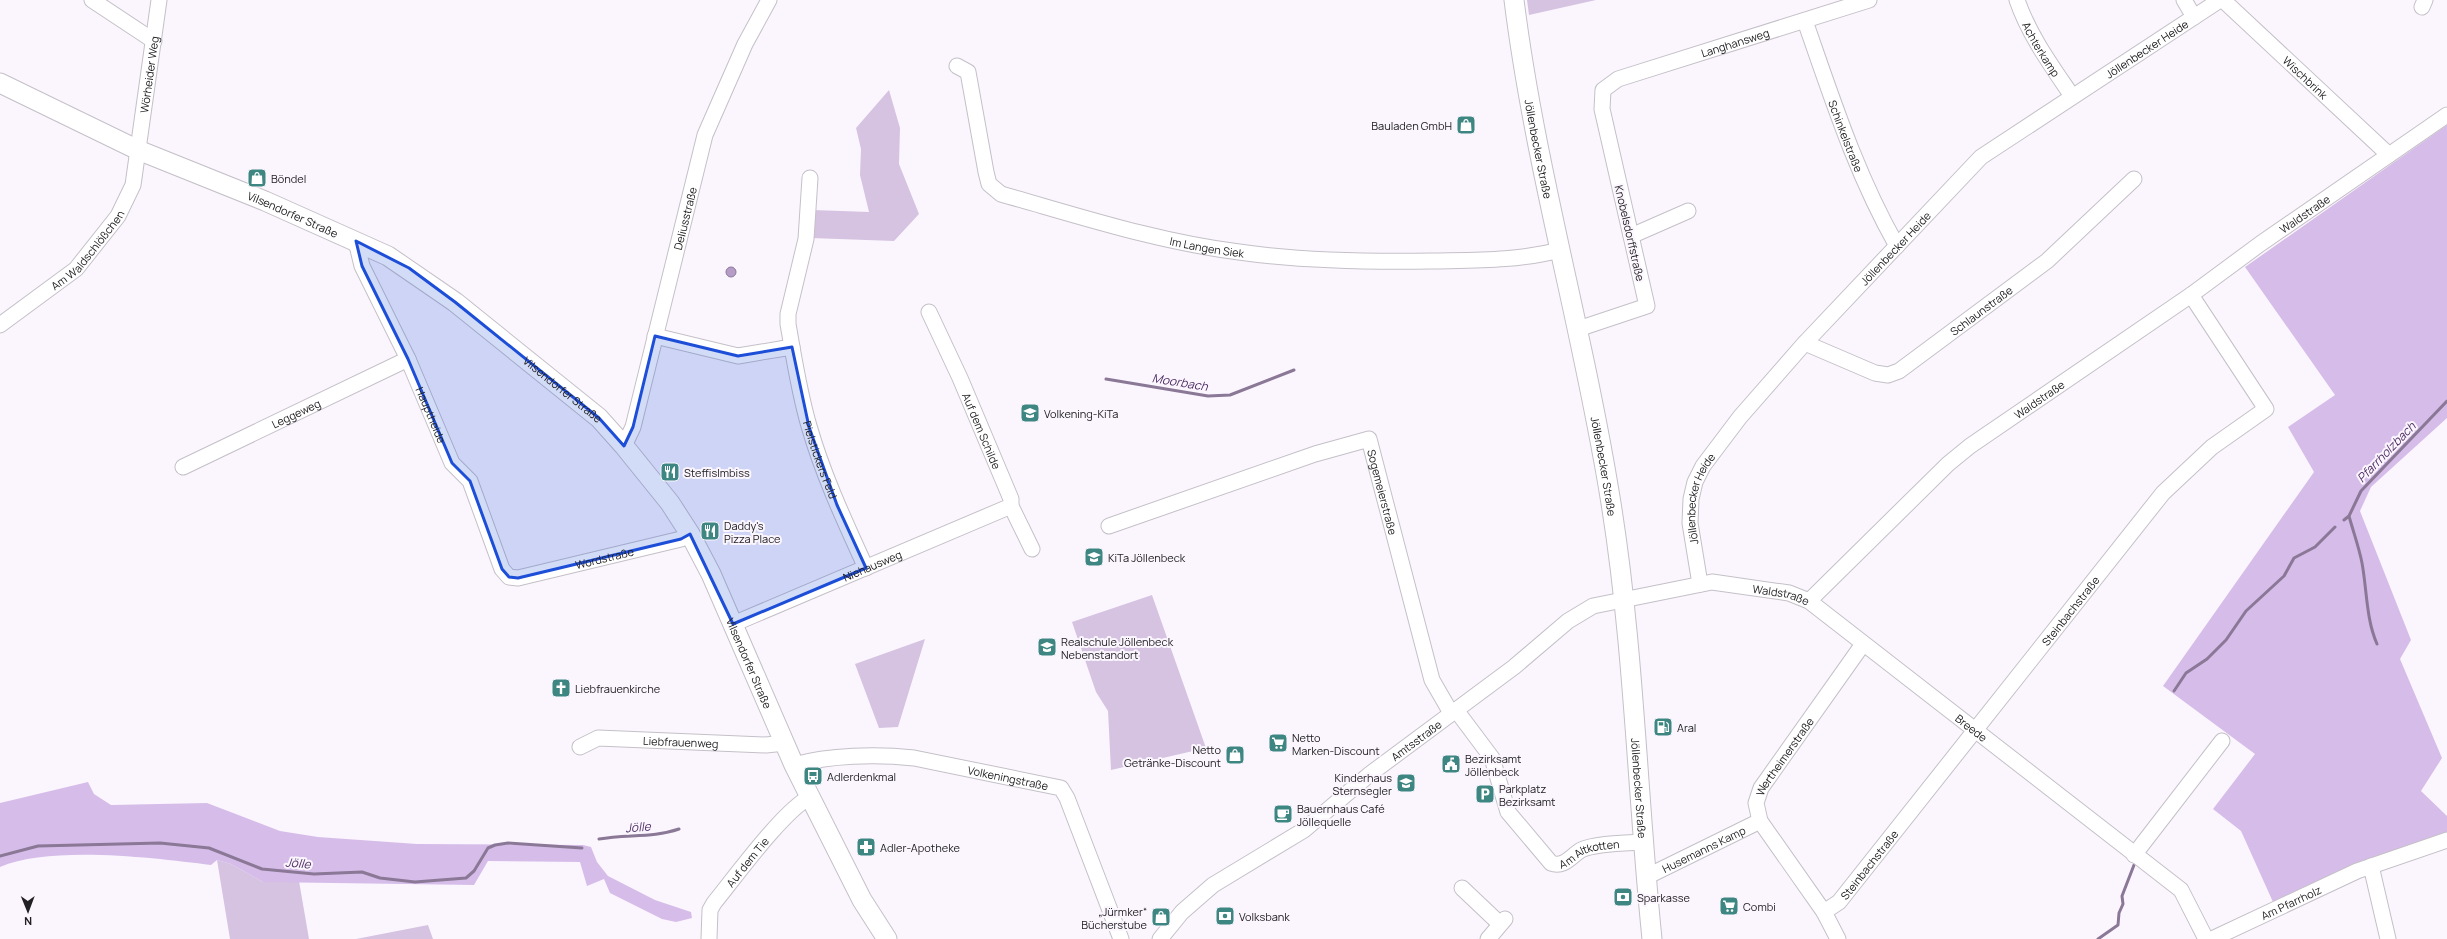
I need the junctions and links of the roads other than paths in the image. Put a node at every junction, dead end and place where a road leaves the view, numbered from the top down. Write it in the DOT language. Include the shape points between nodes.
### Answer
graph roads {
  1 [pos="92,0"];
  2 [pos="159,0"];
  3 [pos="769,0"];
  4 [pos="1514,0"];
  5 [pos="1869,0"];
  6 [pos="2017,0"];
  7 [pos="2184,0"];
  8 [pos="2221,0"];
  9 [pos="2194,17"];
  10 [pos="1805,21"];
  11 [pos="154,41"];
  12 [pos="957,66"];
  13 [pos="0,83"];
  14 [pos="1603,90"];
  15 [pos="2072,96"];
  16 [pos="2447,114"];
  17 [pos="138,150"];
  18 [pos="2389,155"];
  19 [pos="810,178"];
  20 [pos="2134,179"];
  21 [pos="1688,211"];
  22 [pos="1631,236"];
  23 [pos="356,241"];
  24 [pos="1897,246"];
  25 [pos="1560,250"];
  26 [pos="2191,295"];
  27 [pos="929,312"];
  28 [pos="0,325"];
  29 [pos="1578,329"];
  30 [pos="655,336"];
  31 [pos="1805,343"];
  32 [pos="792,347"];
  33 [pos="408,359"];
  34 [pos="624,446"];
  35 [pos="183,467"];
  36 [pos="1011,506"];
  37 [pos="1109,526"];
  38 [pos="690,534"];
  39 [pos="1032,549"];
  40 [pos="866,568"];
  41 [pos="518,578"];
  42 [pos="1700,584"];
  43 [pos="1623,599"];
  44 [pos="1809,601"];
  45 [pos="733,624"];
  46 [pos="1863,644"];
  47 [pos="1454,712"];
  48 [pos="1974,730"];
  49 [pos="2222,741"];
  50 [pos="785,743"];
  51 [pos="580,747"];
  52 [pos="794,765"];
  53 [pos="810,797"];
  54 [pos="1760,821"];
  55 [pos="2447,840"];
  56 [pos="1644,842"];
  57 [pos="2134,855"];
  58 [pos="2371,866"];
  59 [pos="1646,877"];
  60 [pos="1462,888"];
  61 [pos="1824,912"];
  62 [pos="709,939"];
  63 [pos="887,939"];
  64 [pos="1120,939"];
  65 [pos="1160,939"];
  66 [pos="1488,939"];
  67 [pos="1652,939"];
  68 [pos="1838,939"];
  69 [pos="2206,939"];
  70 [pos="2212,939"];
  71 [pos="2388,939"];
  1 -- 11 [label="street"];
  2 -- 11 [label="street, Wörheider Weg"];
  3 -- 30 [label="street, Deliusstraße" via="745,44 705,135"];
  4 -- 25 [label="main road, Jöllenbecker Straße" via="1533,119"];
  5 -- 10 [label="street, Langhansweg"];
  6 -- 15 [label="street, Achterkamp" via="2036,42"];
  7 -- 9 [label="street"];
  8 -- 9 [label="street, Jöllenbecker Heide"];
  8 -- 18 [label="street, Wischbrink"];
  9 -- 15 [label="street, Jöllenbecker Heide"];
  10 -- 14 [label="street, Langhansweg" via="1618,79"];
  10 -- 24 [label="street, Schinkelstraße" via="1873,204"];
  11 -- 17 [label="street, Wörheider Weg"];
  12 -- 25 [label="street, Im Langen Siek" via="968,72 989,184 1001,194 1164,239 1275,256 1370,261 1513,259"];
  13 -- 17 [label="main road, Vilsendorfer Straße"];
  14 -- 22 [label="street, Knobelsdorffstraße" via="1602,109"];
  15 -- 24 [label="street, Jöllenbecker Heide" via="1981,156"];
  16 -- 18 [label="street, Waldstraße"];
  17 -- 23 [label="main road, Vilsendorfer Straße"];
  17 -- 28 [label="street, Am Waldschlößchen" via="133,185 118,216 99,243 76,269"];
  18 -- 26 [label="street, Waldstraße"];
  19 -- 32 [label="street, Pielstickers Feld" via="806,239 788,314"];
  20 -- 31 [label="street, Schlaunstraße" via="2047,261 1899,371 1888,375 1875,373"];
  21 -- 22 [label="street"];
  22 -- 29 [label="street, Knobelsdorffstraße" via="1647,306"];
  23 -- 33 [label="street, Hauptheide" via="362,266"];
  23 -- 34 [label="main road, Vilsendorfer Straße" via="409,268 455,302 599,418"];
  24 -- 31 [label="street, Jöllenbecker Heide"];
  25 -- 29 [label="main road, Jöllenbecker Straße"];
  26 -- 44 [label="street, Waldstraße" via="1953,460"];
  26 -- 48 [label="street, Steinbachstraße" via="2266,409 2212,447 2163,493"];
  27 -- 36 [label="street, Auf dem Schilde" via="960,378 1011,499"];
  29 -- 43 [label="main road, Jöllenbecker Straße" via="1607,479"];
  30 -- 32 [label="street" via="738,356"];
  30 -- 34 [label="street, Deliusstraße" via="633,427"];
  31 -- 42 [label="street, Jöllenbecker Heide" via="1740,417 1703,466 1695,482 1690,523"];
  32 -- 40 [label="street, Pielstickers Feld" via="798,386 809,427 837,504"];
  33 -- 35 [label="street, Leggeweg"];
  33 -- 41 [label="street, Hauptheide" via="452,462 470,481 502,569 509,577"];
  34 -- 38 [label="main road, Vilsendorfer Straße" via="670,503"];
  36 -- 39 [label="street, Auf dem Schilde"];
  36 -- 40 [label="street, Niehausweg"];
  37 -- 47 [label="street, Sogemeierstraße" via="1315,454 1369,439 1432,680"];
  38 -- 41 [label="street, Wordstraße" via="681,539"];
  38 -- 45 [label="main road, Vilsendorfer Straße"];
  40 -- 45 [label="street, Niehausweg"];
  42 -- 43 [label="street, Waldstraße"];
  42 -- 44 [label="street, Waldstraße" via="1722,583 1789,592"];
  43 -- 47 [label="street, Amtsstraße" via="1583,610"];
  43 -- 56 [label="main road, Jöllenbecker Straße"];
  44 -- 46 [label="street, Breede"];
  45 -- 50 [label="main road, Vilsendorfer Straße"];
  46 -- 48 [label="street, Breede"];
  46 -- 54 [label="street, Wertheimerstraße" via="1761,788 1756,803"];
  47 -- 56 [label="street, Am Altkotten" via="1492,758 1508,812 1551,864 1562,864 1580,850 1589,847"];
  47 -- 65 [label="street, Amtsstraße" via="1370,774 1304,830 1224,877 1204,892 1182,912"];
  48 -- 57 [label="street, Breede"];
  48 -- 61 [label="street, Steinbachstraße" via="1839,902"];
  49 -- 57 [label="street"];
  50 -- 51 [label="street, Liebfrauenweg" via="766,745 598,738"];
  50 -- 52 [label="main road, Vilsendorfer Straße"];
  52 -- 53 [label="main road, Vilsendorfer Straße"];
  52 -- 64 [label="street, Volkeningstraße" via="810,760 889,755 1061,788"];
  53 -- 62 [label="street, Auf dem Tie" via="801,802 780,824 714,902 710,910"];
  53 -- 63 [label="main road, Vilsendorfer Straße" via="862,900"];
  54 -- 59 [label="street, Husemanns Kamp"];
  54 -- 61 [label="street, Wertheimerstraße"];
  55 -- 58 [label="street, Am Pfarrholz"];
  56 -- 59 [label="main road, Jöllenbecker Straße"];
  57 -- 69 [label="street, Breede" via="2181,890"];
  58 -- 70 [label="street, Am Pfarrholz"];
  58 -- 71 [label="street"];
  59 -- 67 [label="main road, Jöllenbecker Straße"];
  60 -- 66 [label="street" via="1503,921"];
  61 -- 68 [label="street"];
}
